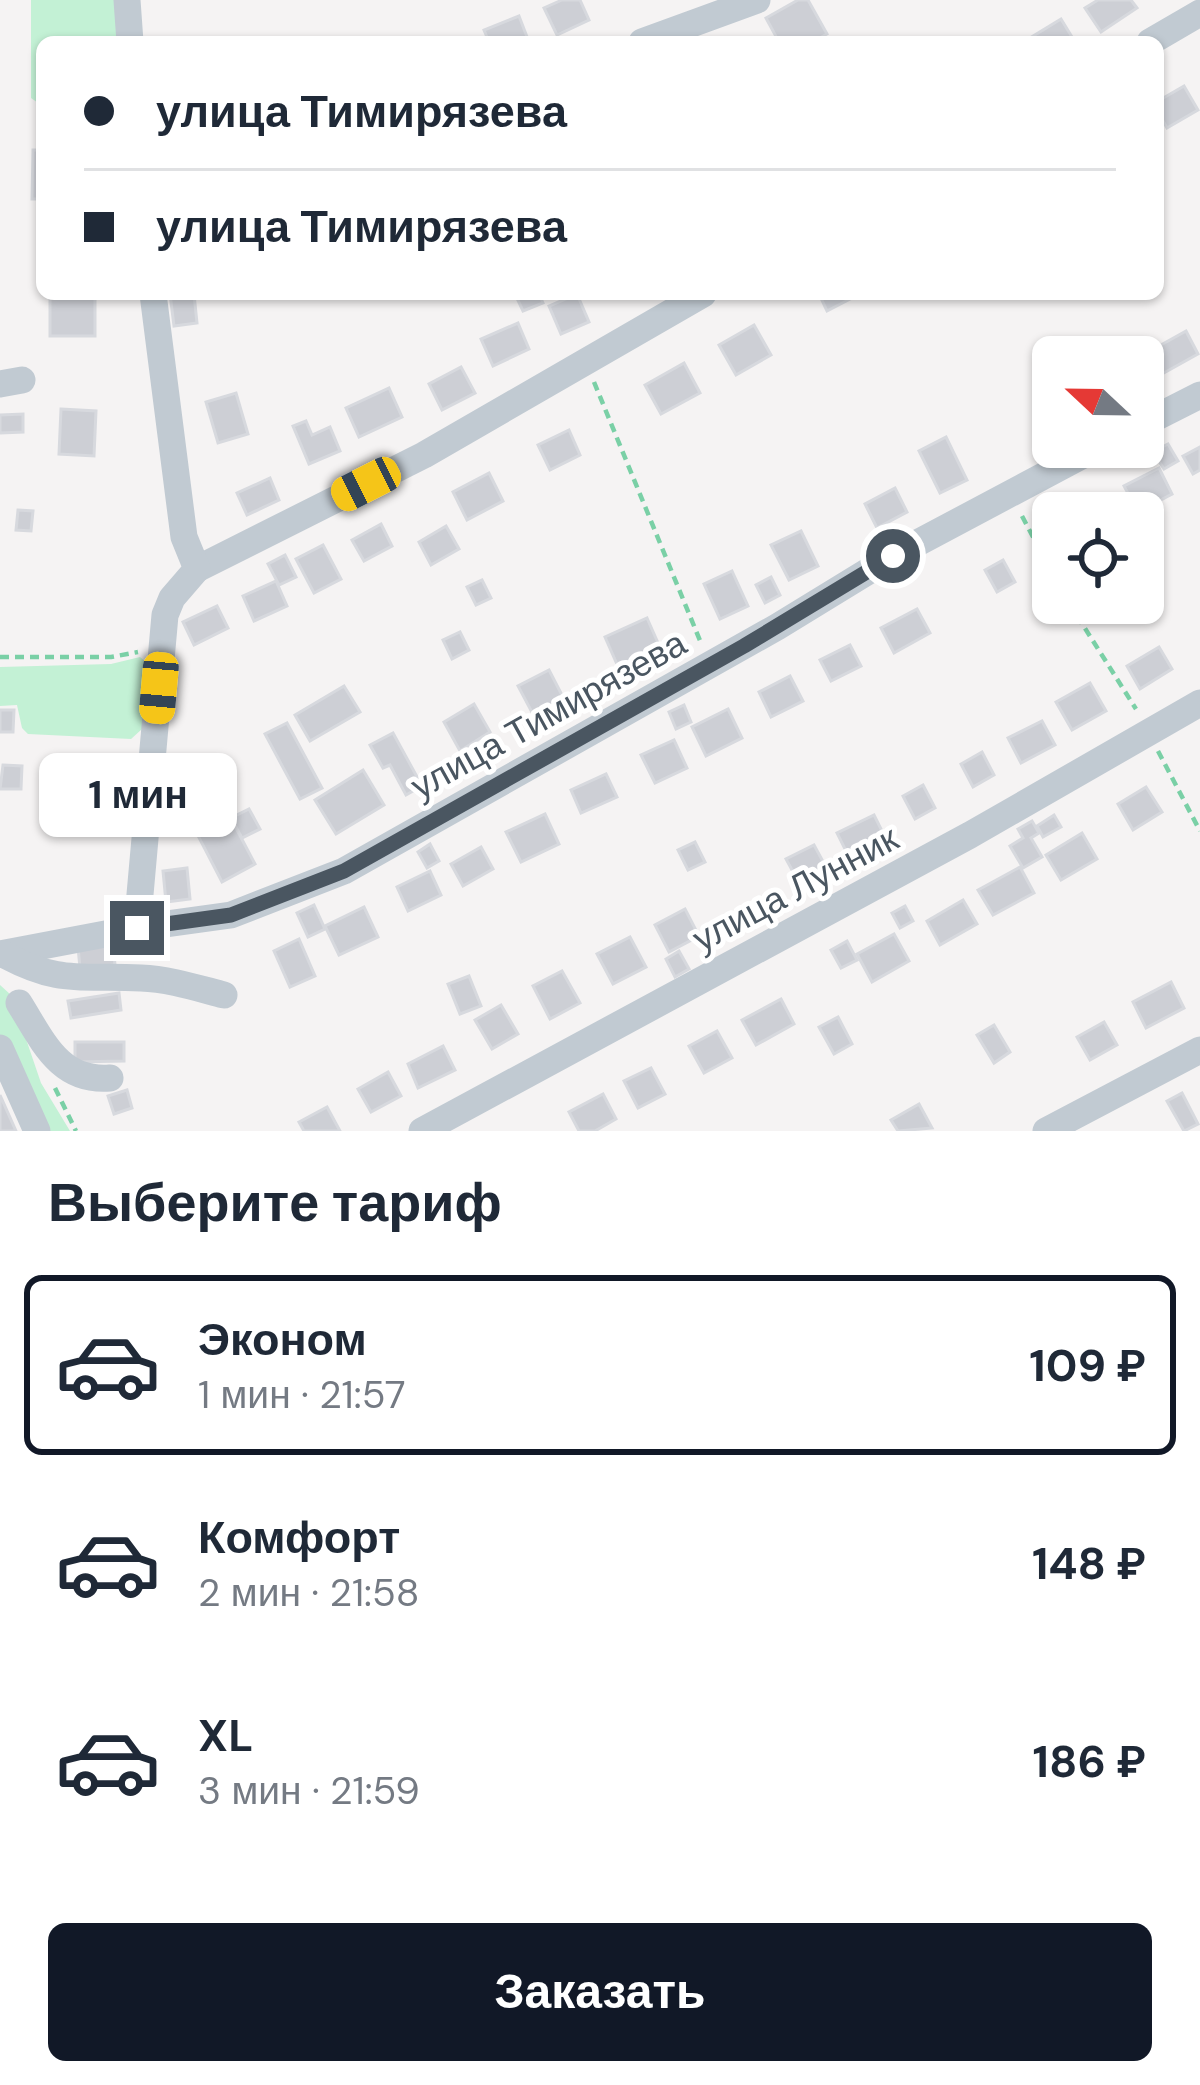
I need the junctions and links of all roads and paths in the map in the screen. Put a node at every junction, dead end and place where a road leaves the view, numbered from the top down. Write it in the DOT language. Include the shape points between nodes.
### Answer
graph roads {
  1 [pos="127,0"];
  2 [pos="757,0"];
  3 [pos="1200,13"];
  4 [pos="130,36"];
  5 [pos="658,36"];
  6 [pos="1160,36"];
  7 [pos="154,300"];
  8 [pos="694,300"];
  9 [pos="586,362"];
  10 [pos="1200,395"];
  11 [pos="1164,413"];
  12 [pos="1060,468"];
  13 [pos="1011,494"];
  14 [pos="1032,534"];
  15 [pos="197,569"];
  16 [pos="149,650"];
  17 [pos="0,657"];
  18 [pos="710,665"];
  19 [pos="1200,703"];
  20 [pos="137,928"];
  21 [pos="2,954"];
  22 [pos="224,995"];
  23 [pos="19,1003"];
  24 [pos="0,1048"];
  25 [pos="1200,1050"];
  26 [pos="42,1063"];
  27 [pos="110,1078"];
  28 [pos="38,1131"];
  29 [pos="76,1131"];
  30 [pos="422,1131"];
  31 [pos="1046,1131"];
  1 -- 4 [label="street"];
  2 -- 5 [label="street"];
  3 -- 6 [label="street"];
  7 -- 15 [label="street" via="184,537"];
  8 -- 9 [label="street"];
  9 -- 15 [label="street"];
  9 -- 18 [label="path"];
  10 -- 11 [label="street"];
  12 -- 13 [label="street, улица Тимирязева"];
  13 -- 14 [label="path"];
  13 -- 18 [label="street, улица Тимирязева"];
  15 -- 20 [label="street" via="165,615"];
  16 -- 17 [label="path"];
  18 -- 20 [label="street, улица Тимирязева" via="344,871 231,915"];
  19 -- 30 [label="street, улица Лунник"];
  20 -- 21 [label="street, улица Тимирязева"];
  21 -- 22 [label="street" via="65,979 144,977"];
  21 -- 23 [label="street"];
  23 -- 26 [label="street"];
  23 -- 27 [label="street" via="58,1061 89,1079"];
  24 -- 28 [label="street"];
  25 -- 31 [label="street"];
  26 -- 29 [label="path"];
}
